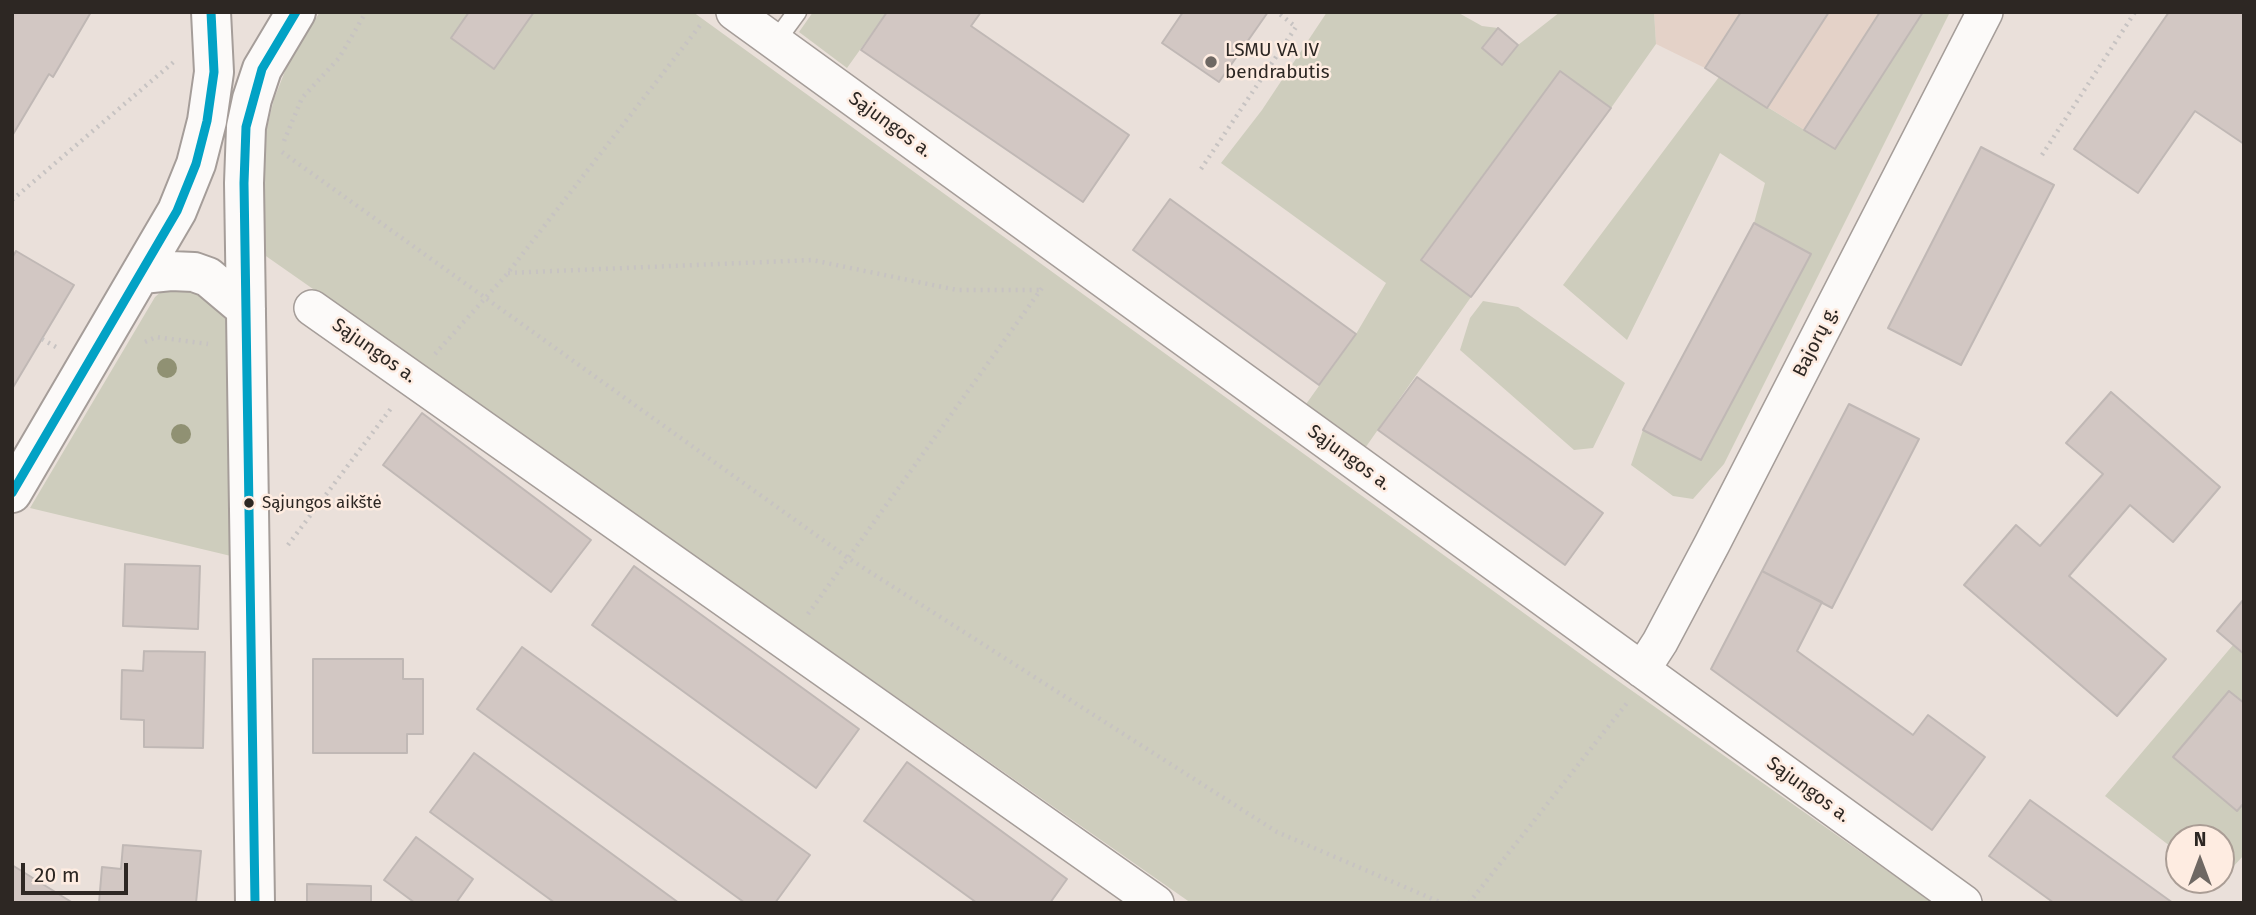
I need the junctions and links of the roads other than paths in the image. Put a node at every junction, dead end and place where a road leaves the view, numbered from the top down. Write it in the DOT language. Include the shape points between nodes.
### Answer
graph roads {
  1 [pos="734,12"];
  2 [pos="797,12"];
  3 [pos="1985,12"];
  4 [pos="295,14"];
  5 [pos="212,21"];
  6 [pos="775,42"];
  7 [pos="142,274"];
  8 [pos="312,308"];
  9 [pos="246,309"];
  10 [pos="12,493"];
  11 [pos="1642,670"];
  12 [pos="255,903"];
  13 [pos="1156,903"];
  14 [pos="1964,903"];
  1 -- 6 [label="street, Sąjungos a."];
  2 -- 6 [label="lane"];
  3 -- 11 [label="street, Bajorų g." via="1712,544"];
  4 -- 9 [label="street" via="262,69 247,127"];
  5 -- 7 [label="street" via="214,72 196,164 177,211"];
  6 -- 11 [label="street, Sąjungos a."];
  7 -- 9 [label="street" via="194,272 208,277"];
  7 -- 10 [label="street"];
  8 -- 13 [label="street, Sąjungos a."];
  9 -- 12 [label="street"];
  11 -- 14 [label="street, Sąjungos a."];
}
